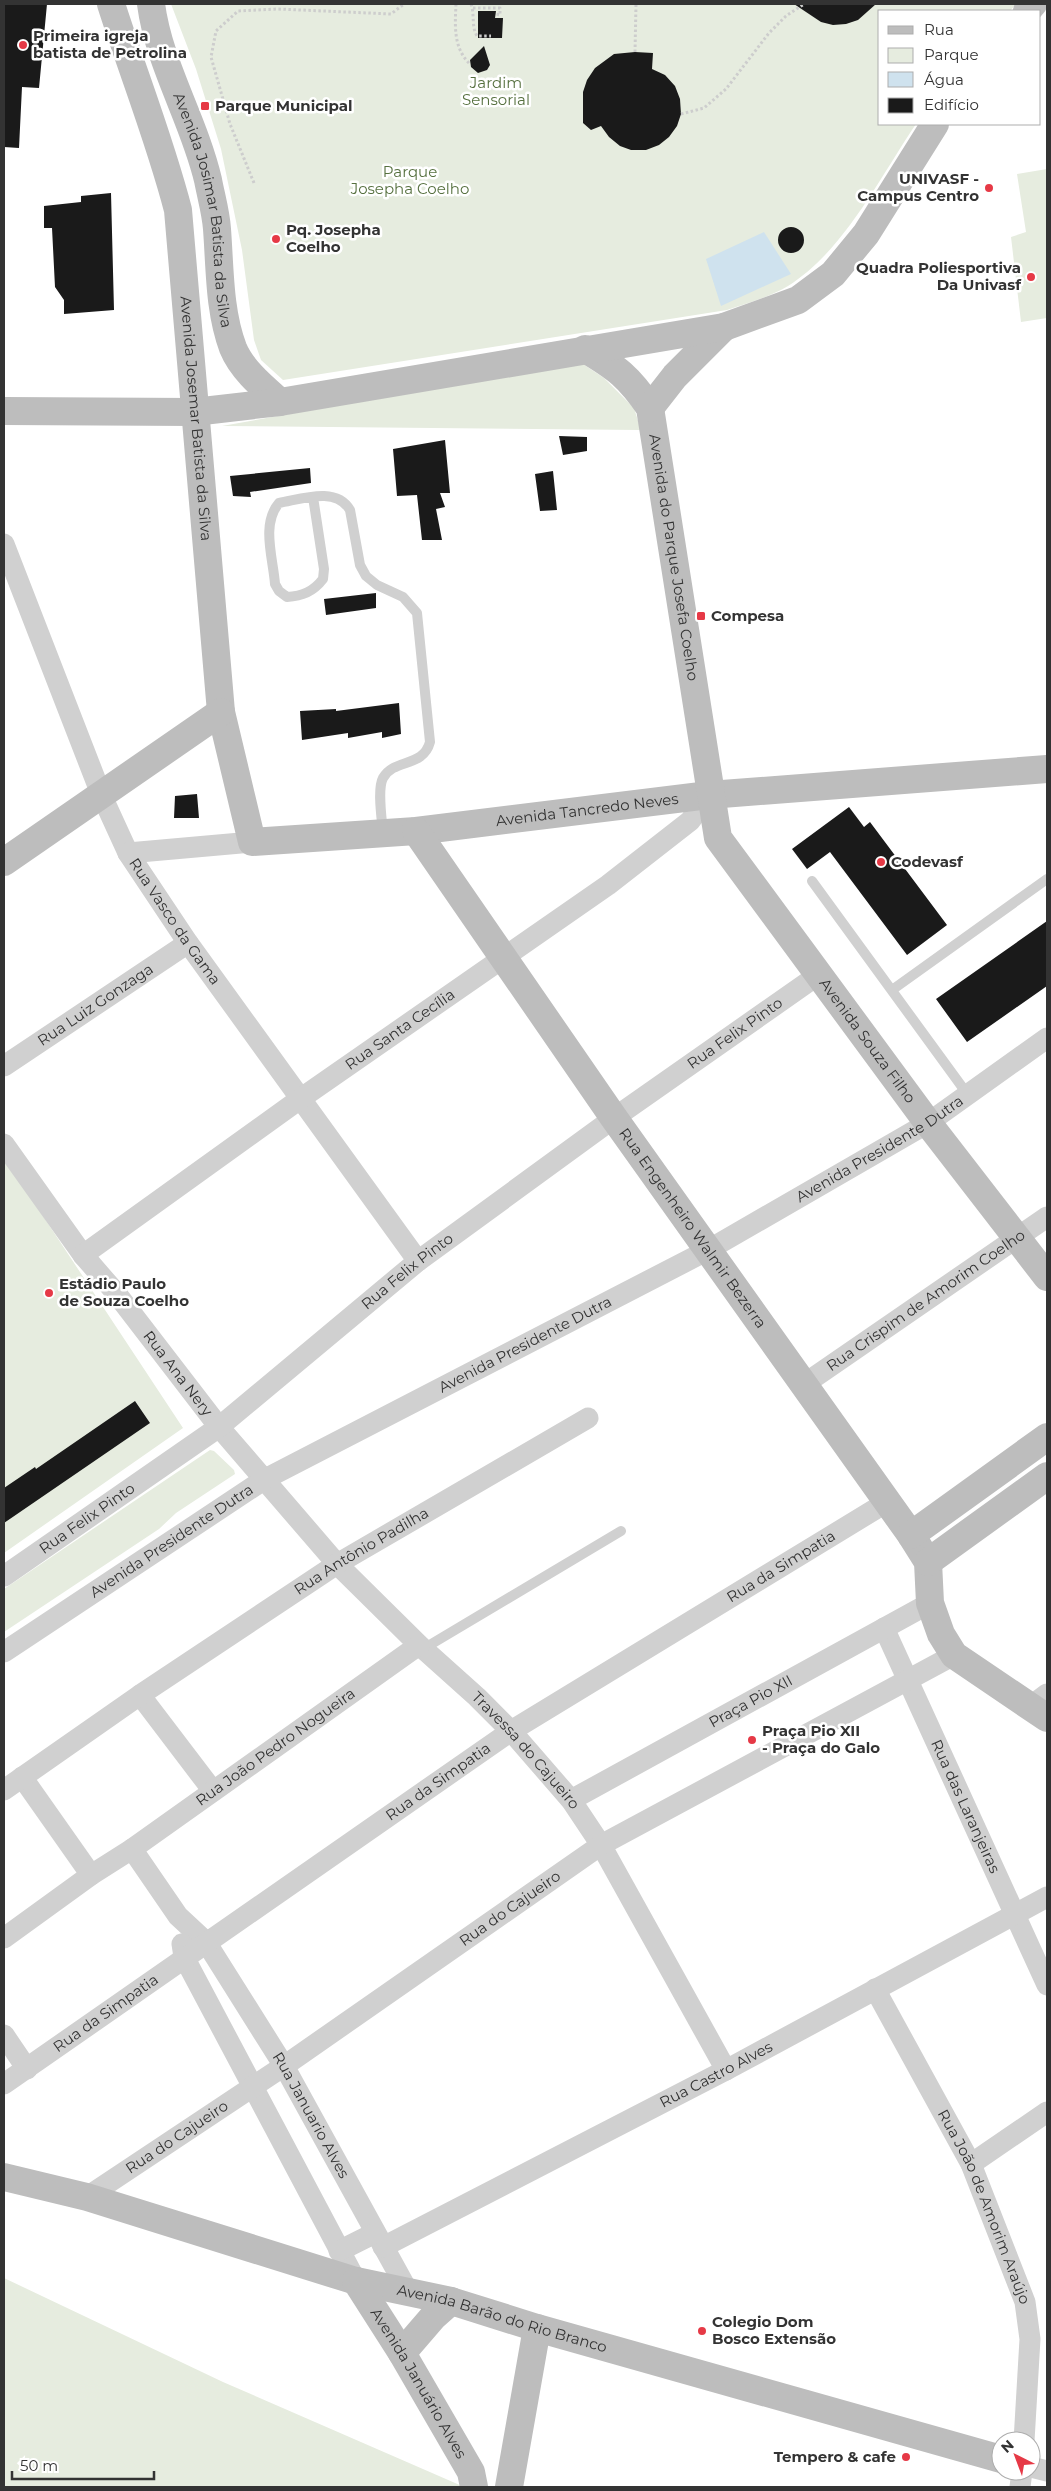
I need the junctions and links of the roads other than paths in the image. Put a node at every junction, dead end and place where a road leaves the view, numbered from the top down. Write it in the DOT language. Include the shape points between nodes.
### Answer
graph roads {
  1 [pos="111,4"];
  2 [pos="151,4"];
  3 [pos="934,125"];
  4 [pos="724,327"];
  5 [pos="585,349"];
  6 [pos="280,402"];
  7 [pos="650,408"];
  8 [pos="4,411"];
  9 [pos="194,412"];
  10 [pos="313,497"];
  11 [pos="4,544"];
  12 [pos="221,712"];
  13 [pos="1047,769"];
  14 [pos="101,794"];
  15 [pos="709,794"];
  16 [pos="416,831"];
  17 [pos="383,833"];
  18 [pos="252,842"];
  19 [pos="128,853"];
  20 [pos="4,862"];
  21 [pos="1047,878"];
  22 [pos="812,881"];
  23 [pos="188,943"];
  24 [pos="503,958"];
  25 [pos="818,975"];
  26 [pos="892,990"];
  27 [pos="1047,1038"];
  28 [pos="4,1066"];
  29 [pos="968,1094"];
  30 [pos="300,1099"];
  31 [pos="614,1118"];
  32 [pos="928,1123"];
  33 [pos="4,1144"];
  34 [pos="1047,1217"];
  35 [pos="1019,1238"];
  36 [pos="708,1250"];
  37 [pos="83,1255"];
  38 [pos="418,1261"];
  39 [pos="1047,1277"];
  40 [pos="803,1385"];
  41 [pos="588,1418"];
  42 [pos="219,1428"];
  43 [pos="1047,1437"];
  44 [pos="1047,1476"];
  45 [pos="265,1479"];
  46 [pos="888,1502"];
  47 [pos="621,1531"];
  48 [pos="911,1535"];
  49 [pos="928,1562"];
  50 [pos="337,1564"];
  51 [pos="4,1576"];
  52 [pos="930,1603"];
  53 [pos="884,1628"];
  54 [pos="948,1644"];
  55 [pos="421,1647"];
  56 [pos="4,1652"];
  57 [pos="908,1680"];
  58 [pos="140,1695"];
  59 [pos="1042,1706"];
  60 [pos="511,1732"];
  61 [pos="22,1777"];
  62 [pos="4,1790"];
  63 [pos="213,1791"];
  64 [pos="571,1800"];
  65 [pos="601,1845"];
  66 [pos="132,1849"];
  67 [pos="91,1875"];
  68 [pos="1047,1897"];
  69 [pos="178,1916"];
  70 [pos="1016,1916"];
  71 [pos="4,1938"];
  72 [pos="206,1942"];
  73 [pos="184,1957"];
  74 [pos="1047,1984"];
  75 [pos="875,1989"];
  76 [pos="4,2035"];
  77 [pos="284,2066"];
  78 [pos="27,2069"];
  79 [pos="726,2070"];
  80 [pos="4,2084"];
  81 [pos="254,2086"];
  82 [pos="1047,2112"];
  83 [pos="971,2164"];
  84 [pos="4,2177"];
  85 [pos="87,2197"];
  86 [pos="379,2240"];
  87 [pos="339,2251"];
  88 [pos="356,2281"];
  89 [pos="409,2293"];
  90 [pos="451,2301"];
  91 [pos="537,2328"];
  92 [pos="402,2353"];
  93 [pos="1025,2431"];
  94 [pos="991,2455"];
  95 [pos="474,2487"];
  96 [pos="509,2487"];
  1 -- 9 [label="main road, Avenida Josemar Batista da Silva" via="129,63 165,157 178,210"];
  2 -- 6 [label="main road, Avenida Josimar Batista da Silva" via="168,67 203,161 217,226 226,320 234,350 252,376"];
  3 -- 4 [label="main road" via="866,234 833,274 798,300"];
  4 -- 5 [label="main road"];
  4 -- 7 [label="main road" via="675,376"];
  5 -- 6 [label="main road"];
  5 -- 7 [label="main road, Avenida do Parque Josefa Coelho" via="634,384"];
  6 -- 9 [label="main road"];
  7 -- 15 [label="main road, Avenida do Parque Josefa Coelho"];
  8 -- 9 [label="main road"];
  9 -- 12 [label="main road, Avenida Josemar Batista da Silva"];
  10 -- 10 [label="lane" via="323,579 307,593 287,597 275,584 268,522 279,503"];
  10 -- 17 [label="lane" via="324,495 346,503 360,566 366,576 403,597 417,613 430,742 423,755 388,772 382,780"];
  11 -- 14 [label="street, Rua Vasco da Gama"];
  12 -- 14 [label="main road"];
  12 -- 18 [label="main road, Avenida Josemar Batista da Silva"];
  13 -- 15 [label="main road, Avenida Tancredo Neves"];
  14 -- 19 [label="street, Rua Vasco da Gama"];
  14 -- 20 [label="main road"];
  15 -- 16 [label="main road, Avenida Tancredo Neves"];
  15 -- 24 [label="street, Rua Santa Cecília" via="690,820 608,886"];
  15 -- 25 [label="main road, Avenida Souza Filho" via="718,838"];
  16 -- 17 [label="main road, Avenida Tancredo Neves"];
  16 -- 24 [label="main road, Rua Engenheiro Walmir Bezerra"];
  17 -- 18 [label="main road, Avenida Tancredo Neves"];
  18 -- 19 [label="street, Avenida Tancredo Neves"];
  19 -- 23 [label="street, Rua Vasco da Gama"];
  21 -- 26 [label="lane"];
  22 -- 26 [label="lane"];
  23 -- 28 [label="street, Rua Luiz Gonzaga"];
  23 -- 30 [label="street, Rua Vasco da Gama"];
  24 -- 30 [label="street, Rua Santa Cecília"];
  24 -- 31 [label="main road, Rua Engenheiro Walmir Bezerra"];
  25 -- 31 [label="street, Rua Felix Pinto"];
  25 -- 32 [label="main road, Avenida Souza Filho"];
  26 -- 29 [label="lane"];
  27 -- 29 [label="street, Avenida Presidente Dutra"];
  29 -- 32 [label="street, Avenida Presidente Dutra"];
  30 -- 37 [label="street, Rua Santa Cecília"];
  30 -- 38 [label="street, Rua Vasco da Gama"];
  31 -- 36 [label="main road, Rua Engenheiro Walmir Bezerra"];
  31 -- 38 [label="street, Rua Felix Pinto"];
  32 -- 35 [label="main road, Avenida Souza Filho"];
  32 -- 36 [label="street, Avenida Presidente Dutra"];
  33 -- 37 [label="street, Rua Ana Nery"];
  34 -- 35 [label="street, Rua Crispim de Amorim Coelho"];
  35 -- 39 [label="main road, Avenida Souza Filho"];
  35 -- 40 [label="street, Rua Crispim de Amorim Coelho"];
  36 -- 40 [label="main road, Rua Engenheiro Walmir Bezerra"];
  36 -- 45 [label="street, Avenida Presidente Dutra"];
  37 -- 42 [label="street, Rua Ana Nery"];
  38 -- 42 [label="street, Rua Felix Pinto"];
  40 -- 46 [label="main road, Rua Engenheiro Walmir Bezerra"];
  41 -- 50 [label="street, Rua Antônio Padilha"];
  42 -- 45 [label="street, Rua Ana Nery"];
  42 -- 51 [label="street, Rua Felix Pinto"];
  43 -- 48 [label="main road"];
  44 -- 49 [label="main road"];
  45 -- 50 [label="street, Travessa do Cajueiro"];
  45 -- 56 [label="street, Avenida Presidente Dutra"];
  46 -- 48 [label="main road, Rua Engenheiro Walmir Bezerra"];
  46 -- 60 [label="street, Rua da Simpatia"];
  47 -- 55 [label="lane"];
  48 -- 49 [label="main road, Rua Engenheiro Walmir Bezerra"];
  49 -- 52 [label="main road, Rua Engenheiro Walmir Bezerra"];
  50 -- 55 [label="street, Travessa do Cajueiro"];
  50 -- 58 [label="street, Rua Antônio Padilha"];
  52 -- 53 [label="street, Praça Pio XII"];
  52 -- 54 [label="main road, Rua Engenheiro Walmir Bezerra"];
  53 -- 57 [label="street, Rua das Laranjeiras"];
  53 -- 64 [label="street, Praça Pio XII"];
  54 -- 57 [label="street, Rua do Cajueiro"];
  54 -- 59 [label="main road"];
  55 -- 60 [label="street, Travessa do Cajueiro"];
  55 -- 63 [label="street, Rua João Pedro Nogueira"];
  57 -- 65 [label="street, Rua do Cajueiro"];
  57 -- 70 [label="street, Rua das Laranjeiras"];
  58 -- 61 [label="street, Rua Antônio Padilha"];
  58 -- 63 [label="street"];
  60 -- 64 [label="street, Travessa do Cajueiro"];
  60 -- 72 [label="street, Rua da Simpatia"];
  61 -- 62 [label="street, Rua Antônio Padilha"];
  61 -- 67 [label="street"];
  63 -- 66 [label="street, Rua João Pedro Nogueira"];
  64 -- 65 [label="street, Travessa do Cajueiro"];
  65 -- 77 [label="street, Rua do Cajueiro"];
  65 -- 79 [label="street, Travessa do Cajueiro"];
  66 -- 67 [label="street, Rua João Pedro Nogueira"];
  66 -- 69 [label="street"];
  67 -- 71 [label="street, Rua João Pedro Nogueira"];
  68 -- 70 [label="street, Rua Castro Alves"];
  69 -- 72 [label="street"];
  69 -- 73 [label="street"];
  70 -- 74 [label="street, Rua das Laranjeiras"];
  70 -- 75 [label="street, Rua Castro Alves"];
  72 -- 73 [label="street, Rua da Simpatia"];
  72 -- 77 [label="street, Rua Januario Alves"];
  73 -- 78 [label="street, Rua da Simpatia"];
  73 -- 81 [label="street"];
  75 -- 79 [label="street, Rua Castro Alves"];
  75 -- 83 [label="street, Rua João de Amorim Araújo"];
  76 -- 78 [label="street"];
  77 -- 81 [label="street, Rua do Cajueiro"];
  77 -- 86 [label="street, Rua Januario Alves"];
  78 -- 80 [label="street, Rua da Simpatia"];
  79 -- 86 [label="street, Rua Castro Alves"];
  81 -- 85 [label="street, Rua do Cajueiro"];
  81 -- 87 [label="street"];
  82 -- 83 [label="street"];
  83 -- 93 [label="street, Rua João de Amorim Araújo" via="1025,2302 1030,2339"];
  84 -- 85 [label="main road, Avenida Barão do Rio Branco"];
  85 -- 88 [label="main road, Avenida Barão do Rio Branco"];
  86 -- 87 [label="street, Rua Castro Alves"];
  86 -- 89 [label="street, Rua Januario Alves"];
  87 -- 88 [label="street"];
  88 -- 89 [label="main road, Avenida Barão do Rio Branco"];
  88 -- 92 [label="main road, Avenida Januário Alves"];
  89 -- 90 [label="main road, Avenida Barão do Rio Branco"];
  90 -- 91 [label="main road, Avenida Barão do Rio Branco"];
  90 -- 92 [label="main road" via="432,2317"];
  91 -- 94 [label="main road, Avenida Barão do Rio Branco"];
  91 -- 96 [label="main road"];
  92 -- 95 [label="main road, Avenida Januário Alves" via="471,2472"];
}
